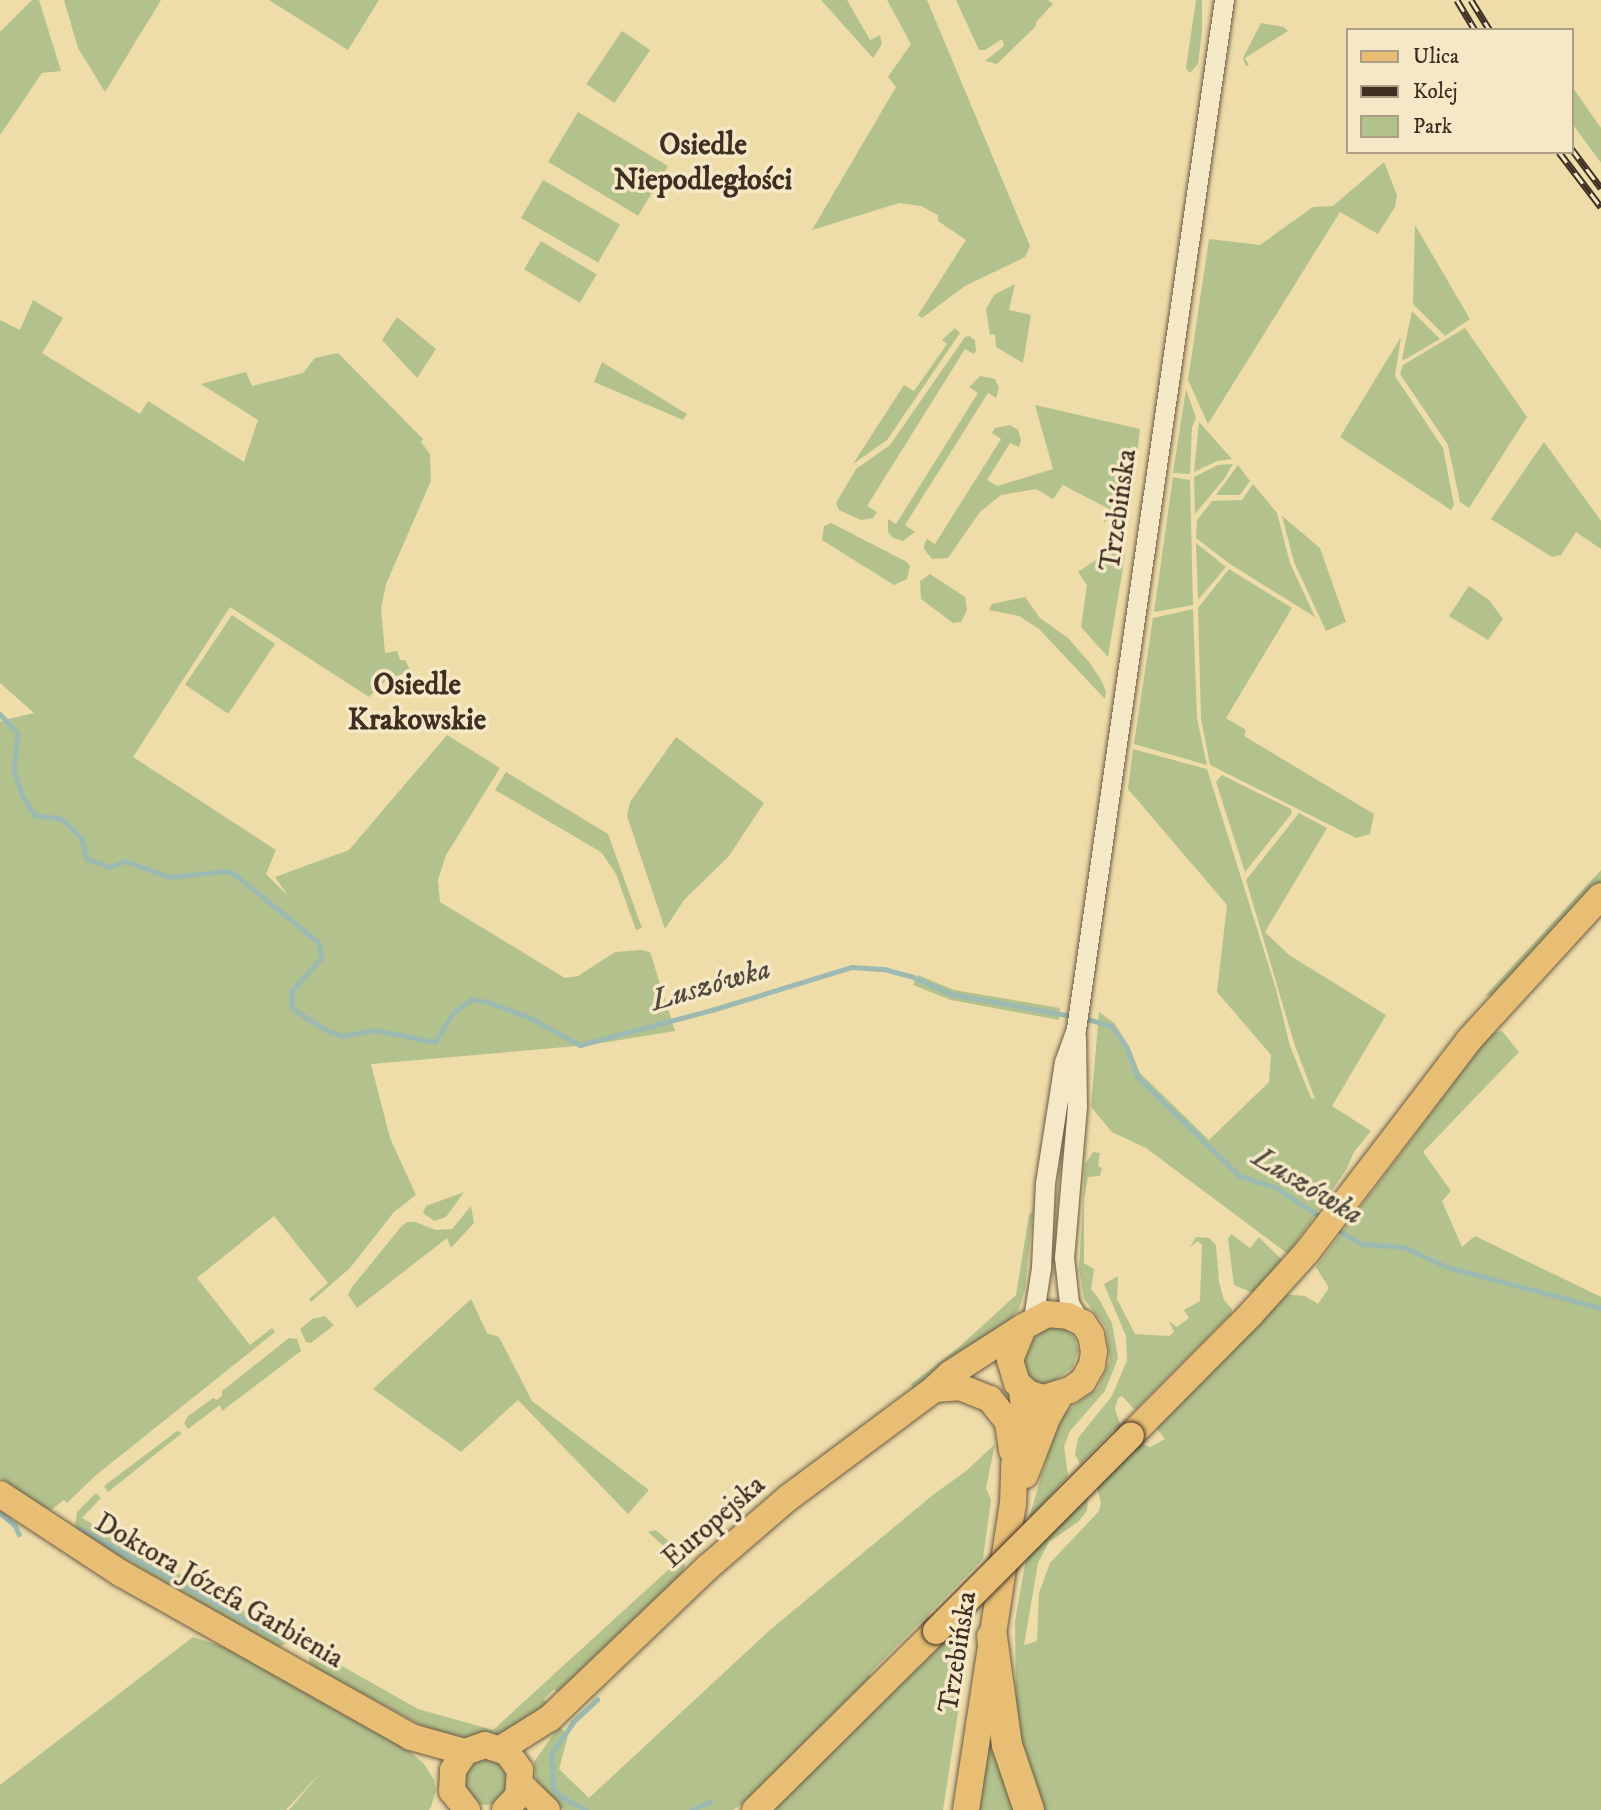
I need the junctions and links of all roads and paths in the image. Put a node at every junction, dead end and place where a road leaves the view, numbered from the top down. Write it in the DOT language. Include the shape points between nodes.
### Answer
graph roads {
  1 [pos="1224,0"];
  2 [pos="1601,896"];
  3 [pos="1076,1029"];
  4 [pos="1079,1320"];
  5 [pos="1028,1323"];
  6 [pos="1017,1380"];
  7 [pos="934,1389"];
  8 [pos="1061,1394"];
  9 [pos="1014,1466"];
  10 [pos="0,1494"];
  11 [pos="1013,1504"];
  12 [pos="992,1637"];
  13 [pos="411,1737"];
  14 [pos="465,1752"];
  15 [pos="451,1776"];
  16 [pos="512,1788"];
  17 [pos="467,1810"];
  18 [pos="547,1810"];
  19 [pos="755,1810"];
  20 [pos="965,1810"];
  21 [pos="1029,1810"];
  1 -- 3 [label="street, Trzebińska"];
  2 -- 19 [label="main road, bridge" via="1469,1040 1320,1236 1251,1314"];
  3 -- 4 [label="street, Trzebińska" via="1077,1105 1064,1257 1069,1303"];
  3 -- 5 [label="street, Trzebińska" via="1064,1062 1045,1183 1041,1268"];
  4 -- 5 [label="main road" via="1052,1313"];
  4 -- 8 [label="main road" via="1091,1335 1094,1359 1083,1381"];
  5 -- 6 [label="main road" via="1012,1352"];
  5 -- 7 [label="main road, Europejska"];
  6 -- 7 [label="main road, Europejska" via="975,1374"];
  6 -- 8 [label="main road" via="1043,1398"];
  6 -- 9 [label="main road, Trzebińska" via="1024,1409"];
  7 -- 9 [label="main road" via="969,1389 996,1404 1008,1422"];
  7 -- 16 [label="main road, Europejska" via="752,1528 550,1718"];
  8 -- 11 [label="main road, Trzebińska" via="1046,1418"];
  9 -- 11 [label="main road, Trzebińska"];
  10 -- 13 [label="main road, Doktora Józefa Garbienia" via="122,1574"];
  11 -- 12 [label="main road, Trzebińska"];
  12 -- 20 [label="main road, Trzebińska"];
  12 -- 21 [label="highway" via="1007,1745"];
  13 -- 14 [label="main road, Doktora Józefa Garbienia"];
  13 -- 15 [label="main road, Doktora Józefa Garbienia"];
  14 -- 15 [label="main road"];
  14 -- 16 [label="main road" via="480,1745"];
  15 -- 17 [label="main road" via="454,1796"];
  16 -- 18 [label="main road"];
}
